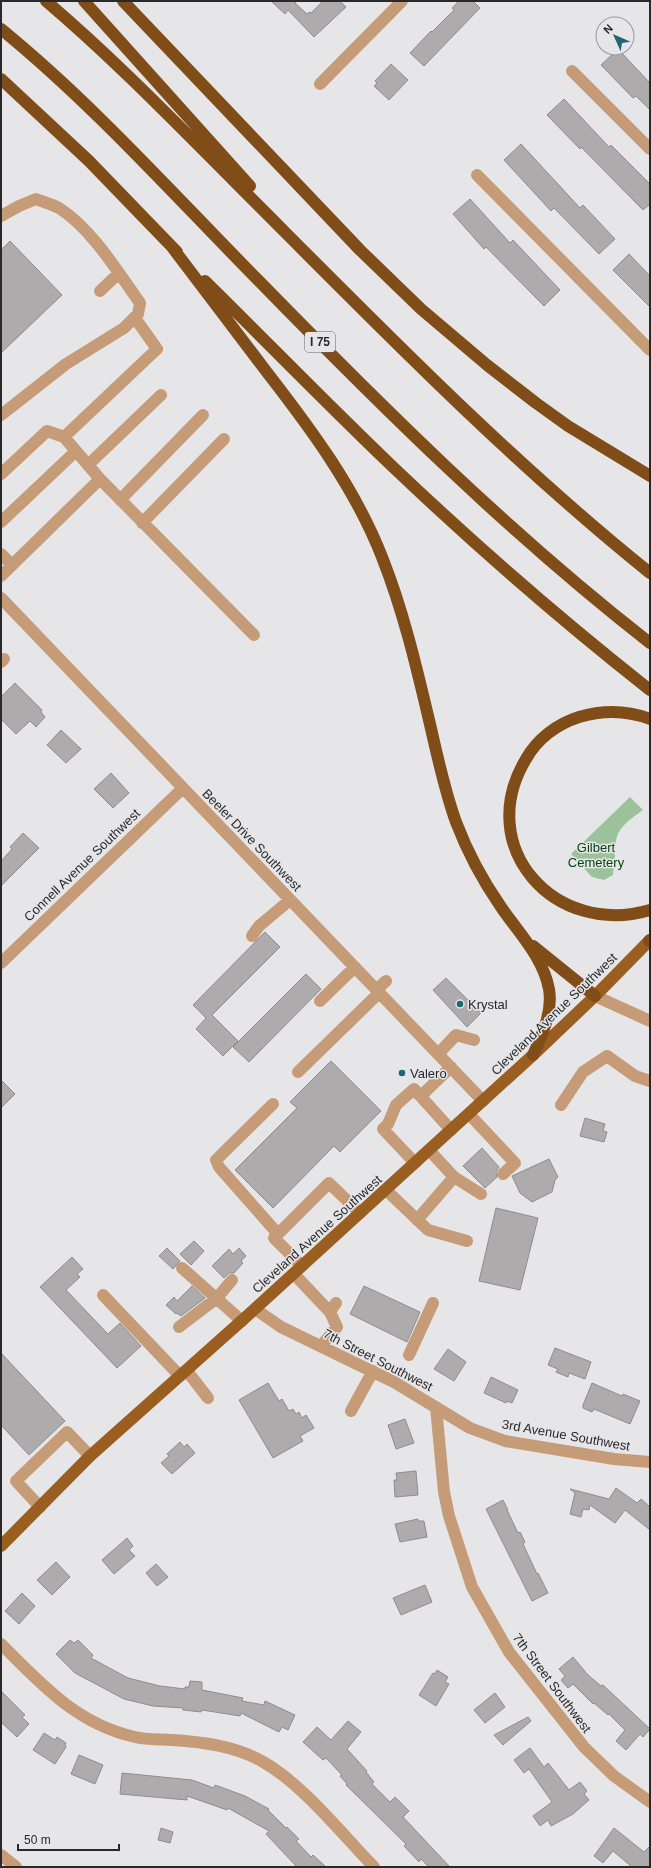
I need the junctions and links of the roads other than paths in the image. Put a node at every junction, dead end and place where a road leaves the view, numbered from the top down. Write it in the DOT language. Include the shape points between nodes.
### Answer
graph roads {
  1 [pos="46,1"];
  2 [pos="84,1"];
  3 [pos="123,1"];
  4 [pos="402,1"];
  5 [pos="1,29"];
  6 [pos="572,71"];
  7 [pos="1,79"];
  8 [pos="320,84"];
  9 [pos="650,149"];
  10 [pos="477,175"];
  11 [pos="1,216"];
  12 [pos="172,247"];
  13 [pos="323,270"];
  14 [pos="119,273"];
  15 [pos="100,291"];
  16 [pos="135,318"];
  17 [pos="650,350"];
  18 [pos="161,395"];
  19 [pos="1,415"];
  20 [pos="203,416"];
  21 [pos="64,437"];
  22 [pos="224,439"];
  23 [pos="76,451"];
  24 [pos="88,465"];
  25 [pos="1,474"];
  26 [pos="650,476"];
  27 [pos="100,479"];
  28 [pos="120,500"];
  29 [pos="1,522"];
  30 [pos="142,523"];
  31 [pos="1,554"];
  32 [pos="12,565"];
  33 [pos="650,573"];
  34 [pos="1,576"];
  35 [pos="1,598"];
  36 [pos="254,636"];
  37 [pos="650,643"];
  38 [pos="650,690"];
  39 [pos="650,718"];
  40 [pos="183,788"];
  41 [pos="290,900"];
  42 [pos="650,910"];
  43 [pos="522,935"];
  44 [pos="252,936"];
  45 [pos="650,940"];
  46 [pos="1,963"];
  47 [pos="355,967"];
  48 [pos="386,981"];
  49 [pos="378,991"];
  50 [pos="595,996"];
  51 [pos="320,1001"];
  52 [pos="650,1021"];
  53 [pos="474,1040"];
  54 [pos="438,1054"];
  55 [pos="533,1055"];
  56 [pos="450,1067"];
  57 [pos="298,1072"];
  58 [pos="650,1081"];
  59 [pos="418,1094"];
  60 [pos="483,1101"];
  61 [pos="273,1104"];
  62 [pos="561,1105"];
  63 [pos="469,1114"];
  64 [pos="451,1130"];
  65 [pos="429,1150"];
  66 [pos="415,1163"];
  67 [pos="503,1174"];
  68 [pos="454,1177"];
  69 [pos="386,1190"];
  70 [pos="481,1194"];
  71 [pos="360,1213"];
  72 [pos="417,1220"];
  73 [pos="278,1234"];
  74 [pos="466,1241"];
  75 [pos="182,1268"];
  76 [pos="298,1270"];
  77 [pos="232,1280"];
  78 [pos="103,1295"];
  79 [pos="217,1298"];
  80 [pos="433,1303"];
  81 [pos="255,1309"];
  82 [pos="242,1321"];
  83 [pos="179,1328"];
  84 [pos="321,1346"];
  85 [pos="409,1355"];
  86 [pos="373,1371"];
  87 [pos="183,1373"];
  88 [pos="208,1398"];
  89 [pos="436,1407"];
  90 [pos="350,1411"];
  91 [pos="90,1456"];
  92 [pos="650,1462"];
  93 [pos="40,1507"];
  94 [pos="1,1546"];
  95 [pos="1,1644"];
  96 [pos="650,1802"];
  97 [pos="1,1855"];
  98 [pos="16,1867"];
  99 [pos="374,1867"];
  1 -- 13 [label="highway" via="123,70"];
  2 -- 13 [label="highway" via="172,97"];
  3 -- 26 [label="highway" via="360,250 421,309 536,403 568,426"];
  4 -- 8 [label="street"];
  5 -- 37 [label="highway, I 75" via="62,81 114,131 258,281 447,468 597,602"];
  6 -- 9 [label="street"];
  7 -- 12 [label="highway" via="89,161"];
  10 -- 17 [label="street"];
  11 -- 14 [label="street" via="36,199 58,207 78,224"];
  12 -- 38 [label="highway" via="392,466 466,535"];
  12 -- 43 [label="highway" via="310,428 340,474 365,520 395,591 456,822 480,874"];
  13 -- 33 [label="highway" via="518,459"];
  14 -- 15 [label="street"];
  14 -- 16 [label="street" via="140,303"];
  16 -- 19 [label="street" via="124,328 66,364"];
  16 -- 21 [label="street" via="157,349"];
  18 -- 24 [label="street"];
  20 -- 28 [label="street"];
  21 -- 23 [label="street"];
  21 -- 25 [label="street" via="47,431"];
  22 -- 30 [label="street"];
  23 -- 24 [label="street"];
  23 -- 29 [label="street"];
  24 -- 27 [label="street"];
  27 -- 28 [label="street"];
  27 -- 32 [label="street"];
  28 -- 30 [label="street"];
  30 -- 36 [label="street"];
  31 -- 32 [label="street"];
  32 -- 34 [label="street"];
  35 -- 40 [label="street, Beeler Drive Southwest"];
  39 -- 42 [label="highway" via="628,712 591,713 556,727 542,738 520,769 513,788 510,829 526,870 538,886 550,896 570,907 587,912 628,915"];
  40 -- 41 [label="street, Beeler Drive Southwest"];
  40 -- 46 [label="street, Connell Avenue Southwest"];
  41 -- 44 [label="street" via="259,926"];
  41 -- 47 [label="street, Beeler Drive Southwest"];
  43 -- 50 [label="highway"];
  43 -- 55 [label="highway" via="541,966 549,990 547,1019"];
  45 -- 50 [label="main road, Cleveland Avenue Southwest"];
  47 -- 49 [label="street, Beeler Drive Southwest"];
  47 -- 51 [label="street"];
  48 -- 49 [label="street"];
  49 -- 54 [label="street, Beeler Drive Southwest"];
  49 -- 57 [label="street"];
  50 -- 52 [label="street"];
  50 -- 55 [label="main road, Cleveland Avenue Southwest"];
  53 -- 54 [label="street" via="456,1035"];
  54 -- 56 [label="street, Beeler Drive Southwest"];
  55 -- 60 [label="main road, Cleveland Avenue Southwest"];
  56 -- 59 [label="street" via="424,1093"];
  56 -- 60 [label="street, Beeler Drive Southwest"];
  58 -- 62 [label="street" via="635,1076 607,1056 583,1072"];
  59 -- 64 [label="street"];
  59 -- 66 [label="street" via="414,1089 396,1105 388,1124 383,1129"];
  60 -- 63 [label="main road, Cleveland Avenue Southwest"];
  61 -- 73 [label="street" via="216,1160 219,1167"];
  63 -- 64 [label="main road, Cleveland Avenue Southwest"];
  63 -- 67 [label="street" via="515,1163"];
  64 -- 65 [label="main road, Cleveland Avenue Southwest"];
  65 -- 66 [label="main road, Cleveland Avenue Southwest"];
  65 -- 68 [label="street"];
  66 -- 69 [label="main road, Cleveland Avenue Southwest"];
  68 -- 70 [label="street"];
  68 -- 72 [label="street"];
  69 -- 71 [label="main road, Cleveland Avenue Southwest"];
  69 -- 72 [label="street"];
  71 -- 73 [label="street" via="329,1182"];
  71 -- 76 [label="main road, Cleveland Avenue Southwest"];
  72 -- 74 [label="street" via="428,1230"];
  73 -- 76 [label="street" via="274,1238"];
  75 -- 79 [label="street"];
  76 -- 81 [label="main road, Cleveland Avenue Southwest"];
  76 -- 84 [label="street" via="333,1308 337,1327"];
  77 -- 79 [label="street"];
  78 -- 87 [label="street"];
  79 -- 82 [label="street"];
  79 -- 83 [label="street"];
  80 -- 85 [label="street"];
  81 -- 82 [label="main road, Cleveland Avenue Southwest"];
  81 -- 84 [label="street, 7th Street Southwest" via="281,1327"];
  82 -- 87 [label="main road, Cleveland Avenue Southwest"];
  84 -- 86 [label="street, 7th Street Southwest"];
  86 -- 89 [label="street, 7th Street Southwest"];
  86 -- 90 [label="street"];
  87 -- 88 [label="street"];
  87 -- 91 [label="main road, Cleveland Avenue Southwest"];
  89 -- 92 [label="street, 3rd Avenue Southwest" via="470,1428 505,1441 614,1459"];
  89 -- 96 [label="street, 7th Street Southwest" via="448,1516 472,1587 509,1652 584,1747 614,1776"];
  91 -- 93 [label="main road, Cleveland Avenue Southwest"];
  91 -- 93 [label="street" via="67,1432 16,1481"];
  93 -- 94 [label="main road, Cleveland Avenue Southwest"];
  95 -- 99 [label="street" via="49,1692 84,1718 137,1737 200,1742 232,1749 264,1763 293,1783"];
  97 -- 98 [label="street"];
}
